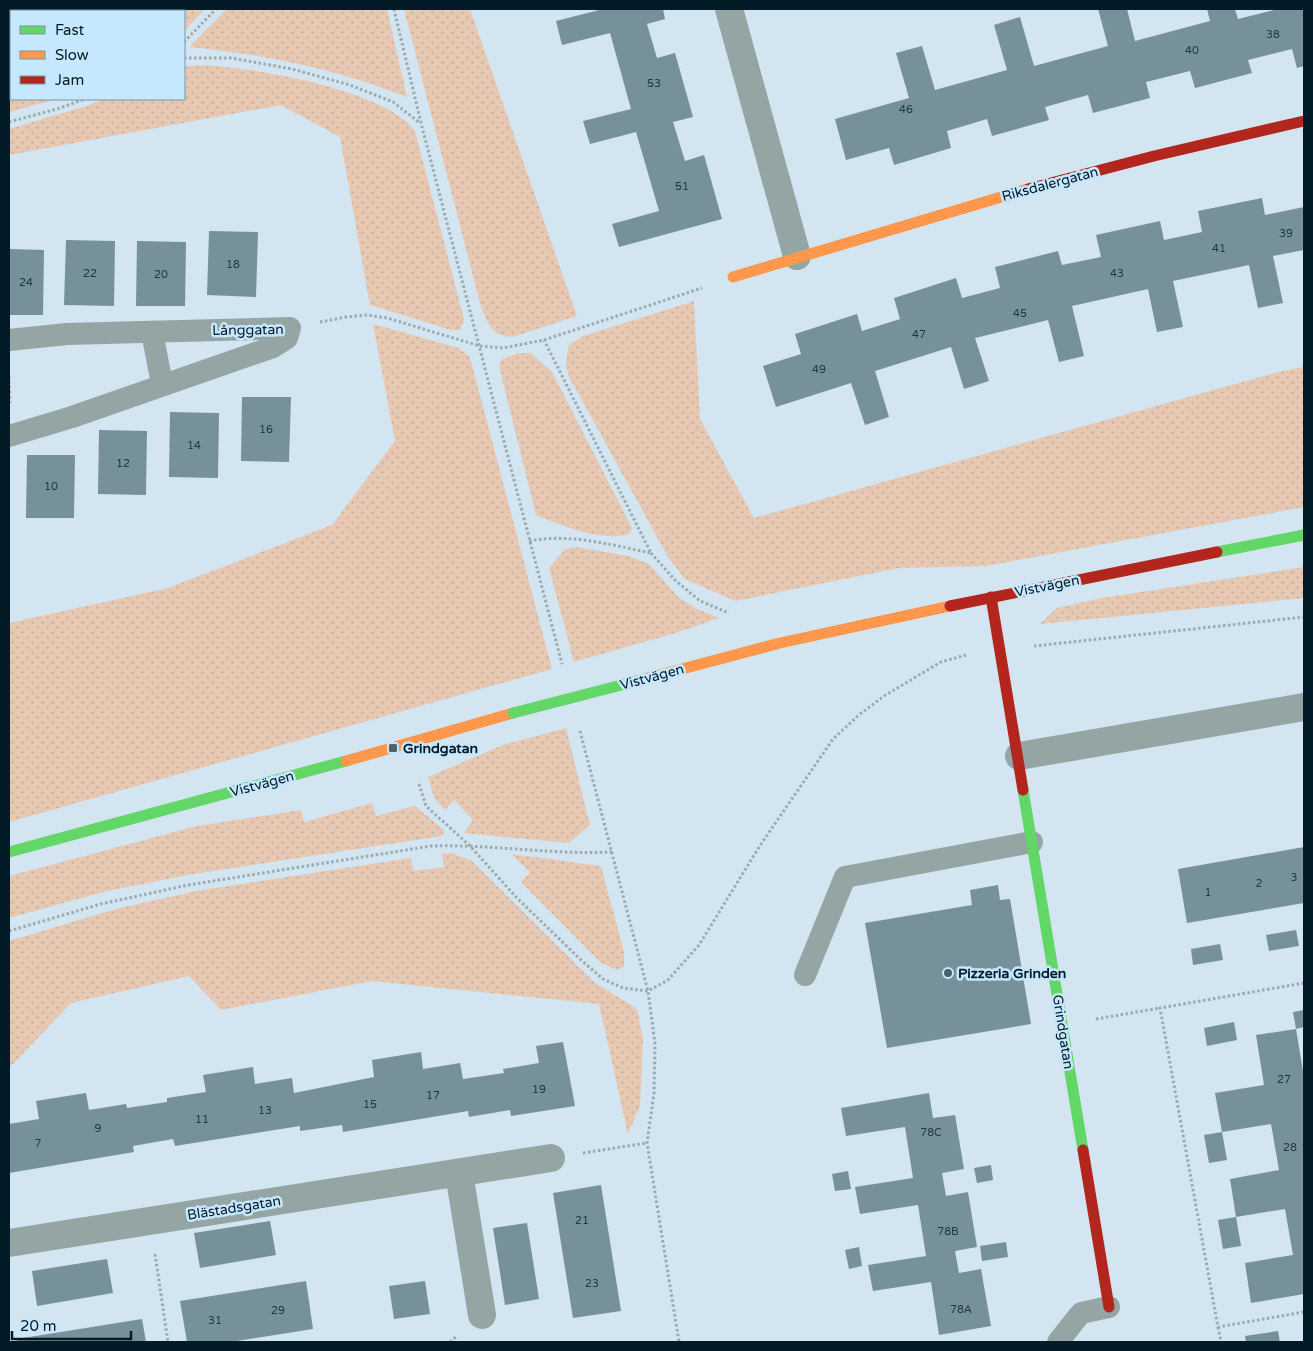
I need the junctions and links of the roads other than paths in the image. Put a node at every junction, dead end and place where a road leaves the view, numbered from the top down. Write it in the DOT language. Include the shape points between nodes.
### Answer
graph roads {
  1 [pos="729,9"];
  2 [pos="1304,121"];
  3 [pos="797,256"];
  4 [pos="733,277"];
  5 [pos="152,332"];
  6 [pos="9,340"];
  7 [pos="162,384"];
  8 [pos="9,436"];
  9 [pos="1304,535"];
  10 [pos="991,597"];
  11 [pos="1304,708"];
  12 [pos="1019,756"];
  13 [pos="1032,842"];
  14 [pos="9,852"];
  15 [pos="804,975"];
  16 [pos="551,1158"];
  17 [pos="460,1173"];
  18 [pos="9,1243"];
  19 [pos="1108,1307"];
  20 [pos="482,1315"];
  21 [pos="1058,1342"];
  1 -- 3 [label="street"];
  2 -- 3 [label="main road, Riksdalergatan" via="1154,156"];
  3 -- 4 [label="main road, Riksdalergatan"];
  5 -- 6 [label="lane, Långgatan" via="67,334"];
  5 -- 7 [label="lane"];
  5 -- 7 [label="lane, Långgatan" via="290,328 287,338 280,344"];
  7 -- 8 [label="lane, Långgatan"];
  9 -- 10 [label="main road, Vistvägen"];
  10 -- 12 [label="main road, Grindgatan"];
  10 -- 14 [label="main road, Vistvägen, bridge" via="780,643"];
  11 -- 12 [label="street"];
  12 -- 13 [label="main road, Grindgatan"];
  13 -- 15 [label="lane" via="845,877"];
  13 -- 19 [label="main road, Grindgatan"];
  16 -- 17 [label="street, Blästadsgatan"];
  17 -- 18 [label="street, Blästadsgatan"];
  17 -- 20 [label="street"];
  19 -- 21 [label="lane" via="1081,1313"];
}
